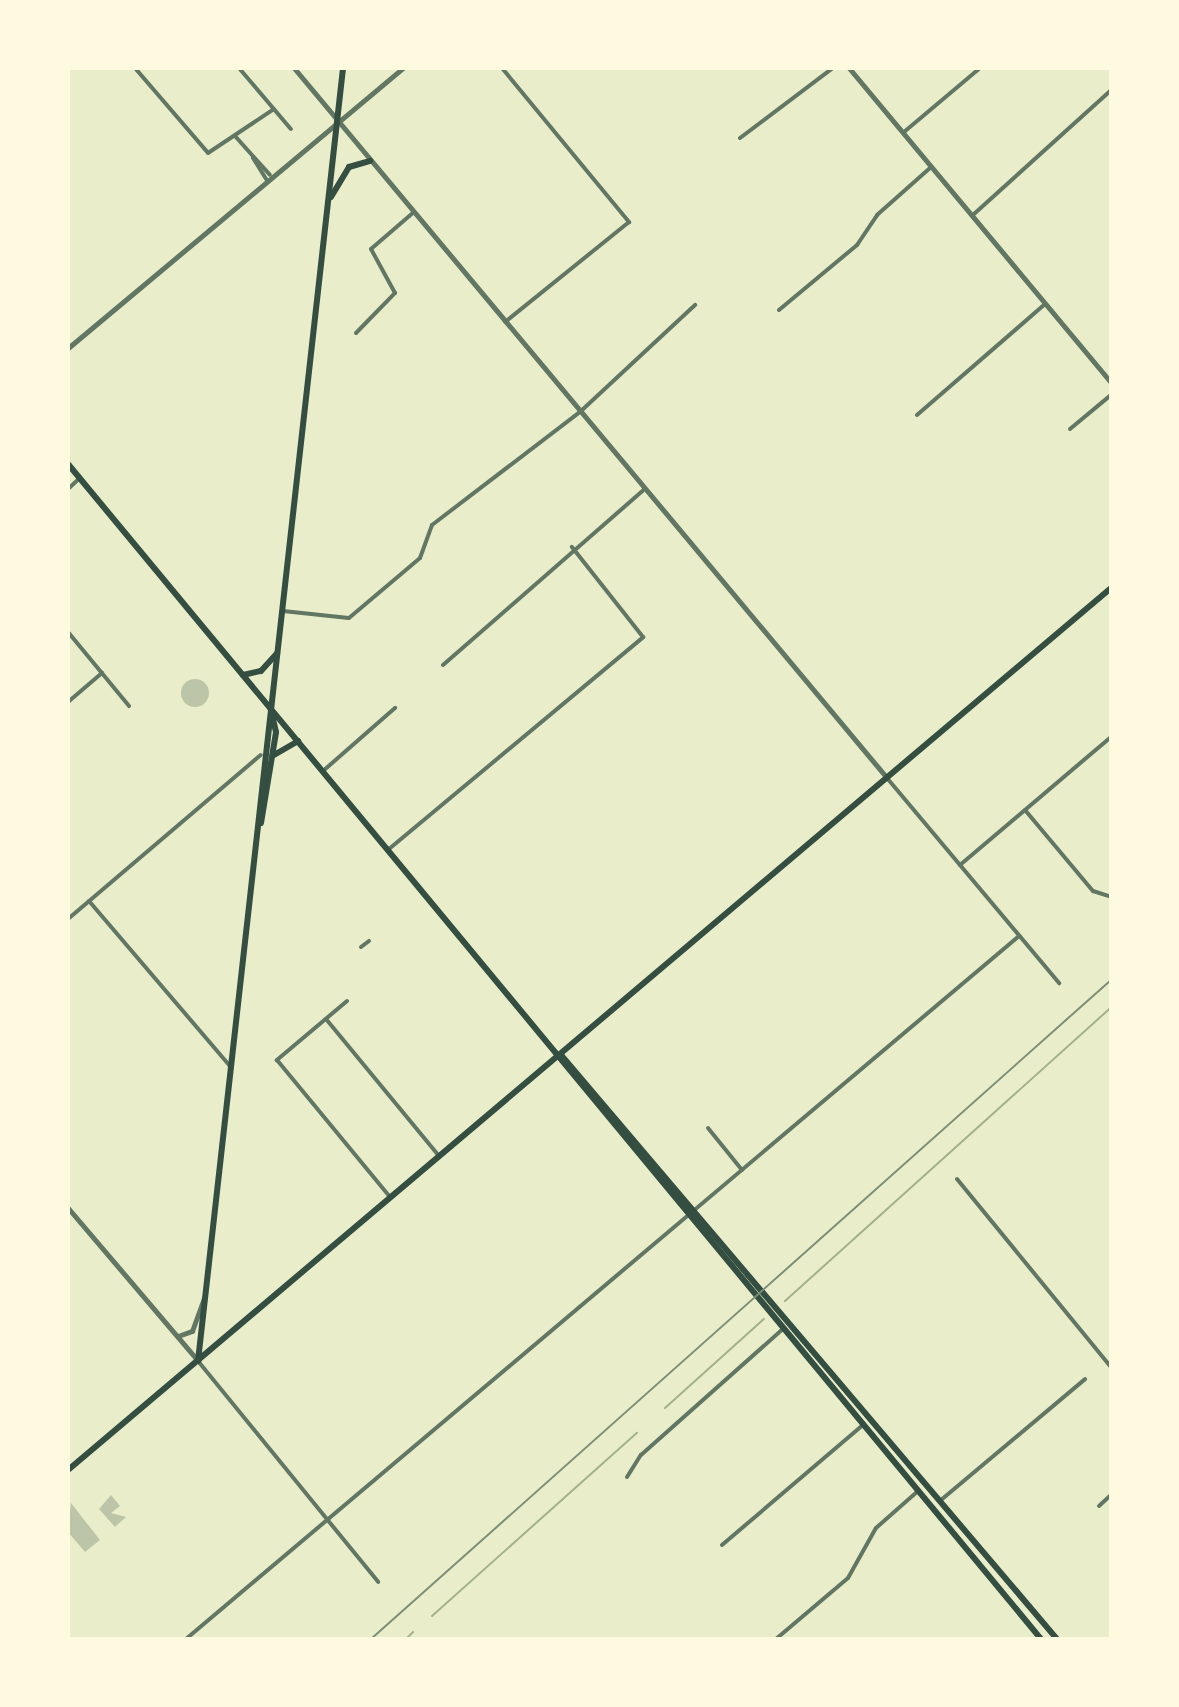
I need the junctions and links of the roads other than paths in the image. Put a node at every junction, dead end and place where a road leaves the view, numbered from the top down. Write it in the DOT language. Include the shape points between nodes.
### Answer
graph roads {
  1 [pos="135,68"];
  2 [pos="239,68"];
  3 [pos="294,68"];
  4 [pos="343,68"];
  5 [pos="403,68"];
  6 [pos="502,68"];
  7 [pos="833,68"];
  8 [pos="849,68"];
  9 [pos="980,68"];
  10 [pos="1111,90"];
  11 [pos="274,109"];
  12 [pos="338,122"];
  13 [pos="291,129"];
  14 [pos="904,132"];
  15 [pos="235,136"];
  16 [pos="740,138"];
  17 [pos="370,161"];
  18 [pos="933,166"];
  19 [pos="268,177"];
  20 [pos="329,200"];
  21 [pos="414,212"];
  22 [pos="974,214"];
  23 [pos="1046,302"];
  24 [pos="695,305"];
  25 [pos="779,310"];
  26 [pos="505,322"];
  27 [pos="356,333"];
  28 [pos="68,348"];
  29 [pos="1111,382"];
  30 [pos="1111,395"];
  31 [pos="581,411"];
  32 [pos="917,415"];
  33 [pos="1070,429"];
  34 [pos="68,464"];
  35 [pos="80,478"];
  36 [pos="68,489"];
  37 [pos="645,489"];
  38 [pos="572,547"];
  39 [pos="1111,588"];
  40 [pos="283,611"];
  41 [pos="68,632"];
  42 [pos="277,653"];
  43 [pos="443,665"];
  44 [pos="102,673"];
  45 [pos="243,675"];
  46 [pos="68,702"];
  47 [pos="129,706"];
  48 [pos="270,708"];
  49 [pos="395,708"];
  50 [pos="1111,737"];
  51 [pos="298,741"];
  52 [pos="261,755"];
  53 [pos="274,755"];
  54 [pos="323,771"];
  55 [pos="887,778"];
  56 [pos="1025,810"];
  57 [pos="261,823"];
  58 [pos="389,849"];
  59 [pos="960,865"];
  60 [pos="1108,896"];
  61 [pos="89,901"];
  62 [pos="68,919"];
  63 [pos="1019,936"];
  64 [pos="369,941"];
  65 [pos="361,947"];
  66 [pos="1059,983"];
  67 [pos="347,1001"];
  68 [pos="326,1019"];
  69 [pos="561,1055"];
  70 [pos="232,1068"];
  71 [pos="708,1128"];
  72 [pos="439,1156"];
  73 [pos="742,1170"];
  74 [pos="957,1179"];
  75 [pos="390,1197"];
  76 [pos="697,1207"];
  77 [pos="68,1208"];
  78 [pos="688,1215"];
  79 [pos="205,1296"];
  80 [pos="783,1329"];
  81 [pos="177,1336"];
  82 [pos="198,1361"];
  83 [pos="1111,1367"];
  84 [pos="1085,1379"];
  85 [pos="863,1425"];
  86 [pos="68,1470"];
  87 [pos="627,1477"];
  88 [pos="918,1491"];
  89 [pos="1111,1495"];
  90 [pos="941,1500"];
  91 [pos="1099,1506"];
  92 [pos="330,1517"];
  93 [pos="722,1545"];
  94 [pos="378,1582"];
  95 [pos="186,1639"];
  96 [pos="776,1639"];
  97 [pos="1041,1639"];
  98 [pos="1057,1639"];
  1 -- 15 [label="street" via="208,153"];
  2 -- 11 [label="street"];
  3 -- 12 [label="street"];
  4 -- 12 [label="main road"];
  5 -- 12 [label="street"];
  6 -- 26 [label="street" via="629,222"];
  7 -- 16 [label="street"];
  8 -- 14 [label="street"];
  9 -- 14 [label="street"];
  10 -- 22 [label="street"];
  11 -- 13 [label="street"];
  11 -- 15 [label="street"];
  12 -- 17 [label="street"];
  12 -- 19 [label="street"];
  12 -- 20 [label="main road"];
  14 -- 18 [label="street"];
  15 -- 19 [label="street"];
  17 -- 20 [label="main road" via="349,167"];
  17 -- 21 [label="street"];
  18 -- 22 [label="street"];
  18 -- 25 [label="street" via="877,215 857,245"];
  19 -- 28 [label="street"];
  20 -- 40 [label="main road"];
  21 -- 26 [label="street"];
  21 -- 27 [label="street" via="371,249 395,293"];
  22 -- 23 [label="street"];
  23 -- 29 [label="street"];
  23 -- 32 [label="street"];
  24 -- 31 [label="street"];
  26 -- 31 [label="street"];
  30 -- 33 [label="street"];
  31 -- 37 [label="street"];
  31 -- 40 [label="street" via="432,525 420,558 349,618"];
  34 -- 35 [label="main road"];
  35 -- 36 [label="street"];
  35 -- 45 [label="main road"];
  37 -- 38 [label="street"];
  37 -- 55 [label="street"];
  38 -- 43 [label="street"];
  38 -- 58 [label="street" via="643,637"];
  39 -- 55 [label="main road"];
  40 -- 42 [label="main road"];
  41 -- 44 [label="street"];
  42 -- 45 [label="main road" via="261,671"];
  42 -- 48 [label="main road"];
  44 -- 46 [label="street"];
  44 -- 47 [label="street"];
  45 -- 48 [label="main road"];
  48 -- 51 [label="main road"];
  48 -- 52 [label="main road"];
  48 -- 53 [label="main road"];
  49 -- 54 [label="street"];
  50 -- 56 [label="street"];
  51 -- 53 [label="main road"];
  51 -- 54 [label="main road"];
  52 -- 57 [label="main road"];
  52 -- 61 [label="street"];
  53 -- 57 [label="main road"];
  54 -- 58 [label="main road"];
  55 -- 59 [label="street"];
  55 -- 69 [label="main road"];
  56 -- 59 [label="street"];
  56 -- 60 [label="street" via="1093,891"];
  57 -- 70 [label="main road"];
  58 -- 69 [label="main road"];
  59 -- 63 [label="street"];
  61 -- 62 [label="street"];
  61 -- 70 [label="street"];
  63 -- 66 [label="street"];
  63 -- 73 [label="street"];
  64 -- 65 [label="street"];
  67 -- 68 [label="street"];
  68 -- 72 [label="street"];
  68 -- 75 [label="street" via="277,1060"];
  69 -- 72 [label="main road"];
  69 -- 76 [label="main road"];
  69 -- 78 [label="main road"];
  70 -- 79 [label="main road"];
  71 -- 73 [label="street"];
  72 -- 75 [label="main road"];
  73 -- 76 [label="street"];
  74 -- 83 [label="street"];
  75 -- 82 [label="main road"];
  76 -- 78 [label="street"];
  76 -- 90 [label="main road"];
  77 -- 81 [label="street"];
  78 -- 80 [label="main road"];
  78 -- 92 [label="street"];
  79 -- 81 [label="street" via="192,1331"];
  79 -- 82 [label="main road"];
  80 -- 85 [label="main road"];
  80 -- 87 [label="street" via="641,1455"];
  81 -- 82 [label="street"];
  82 -- 86 [label="main road"];
  82 -- 92 [label="street"];
  84 -- 90 [label="street"];
  85 -- 88 [label="main road"];
  85 -- 93 [label="street"];
  88 -- 96 [label="street" via="876,1528 848,1578"];
  88 -- 97 [label="main road"];
  89 -- 91 [label="street"];
  90 -- 98 [label="main road"];
  92 -- 94 [label="street"];
  92 -- 95 [label="street"];
}
